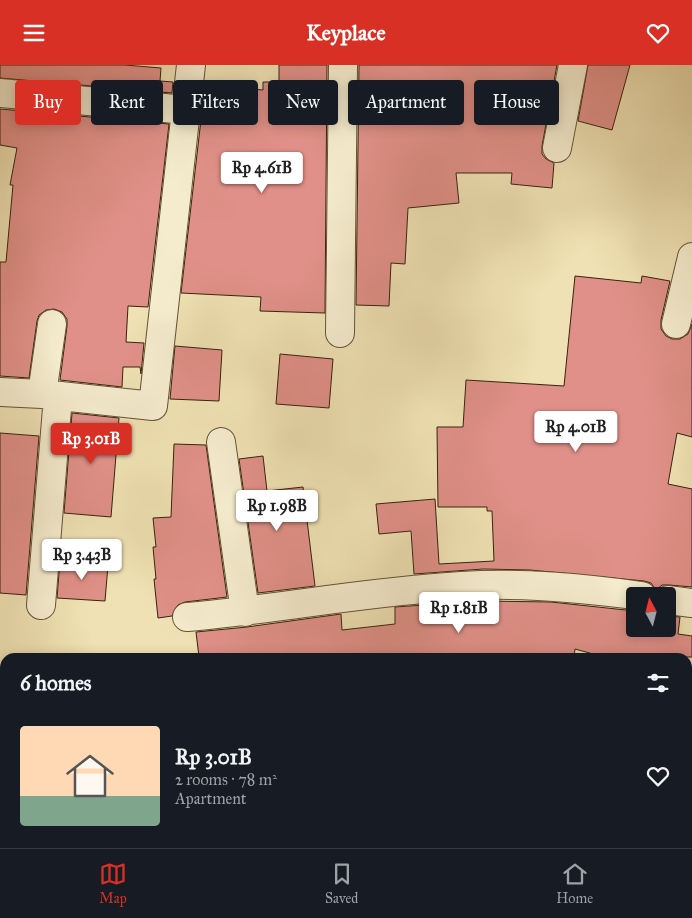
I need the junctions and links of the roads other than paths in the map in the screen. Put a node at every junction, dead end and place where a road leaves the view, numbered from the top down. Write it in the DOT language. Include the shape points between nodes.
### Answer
graph roads {
  1 [pos="191,65"];
  2 [pos="344,65"];
  3 [pos="573,65"];
  4 [pos="189,80"];
  5 [pos="0,93"];
  6 [pos="173,109"];
  7 [pos="184,125"];
  8 [pos="557,148"];
  9 [pos="692,257"];
  10 [pos="676,324"];
  11 [pos="52,325"];
  12 [pos="340,333"];
  13 [pos="0,392"];
  14 [pos="50,395"];
  15 [pos="221,442"];
  16 [pos="626,594"];
  17 [pos="676,601"];
  18 [pos="692,603"];
  19 [pos="41,605"];
  20 [pos="245,612"];
  21 [pos="187,617"];
  1 -- 4 [label="street"];
  2 -- 12 [label="street"];
  3 -- 8 [label="street"];
  5 -- 6 [label="street"];
  7 -- 14 [label="street" via="153,407"];
  9 -- 10 [label="street"];
  11 -- 14 [label="street"];
  13 -- 14 [label="street"];
  14 -- 19 [label="street"];
  15 -- 20 [label="street"];
  16 -- 20 [label="street" via="530,585 461,586"];
  17 -- 18 [label="street"];
  20 -- 21 [label="street"];
}
